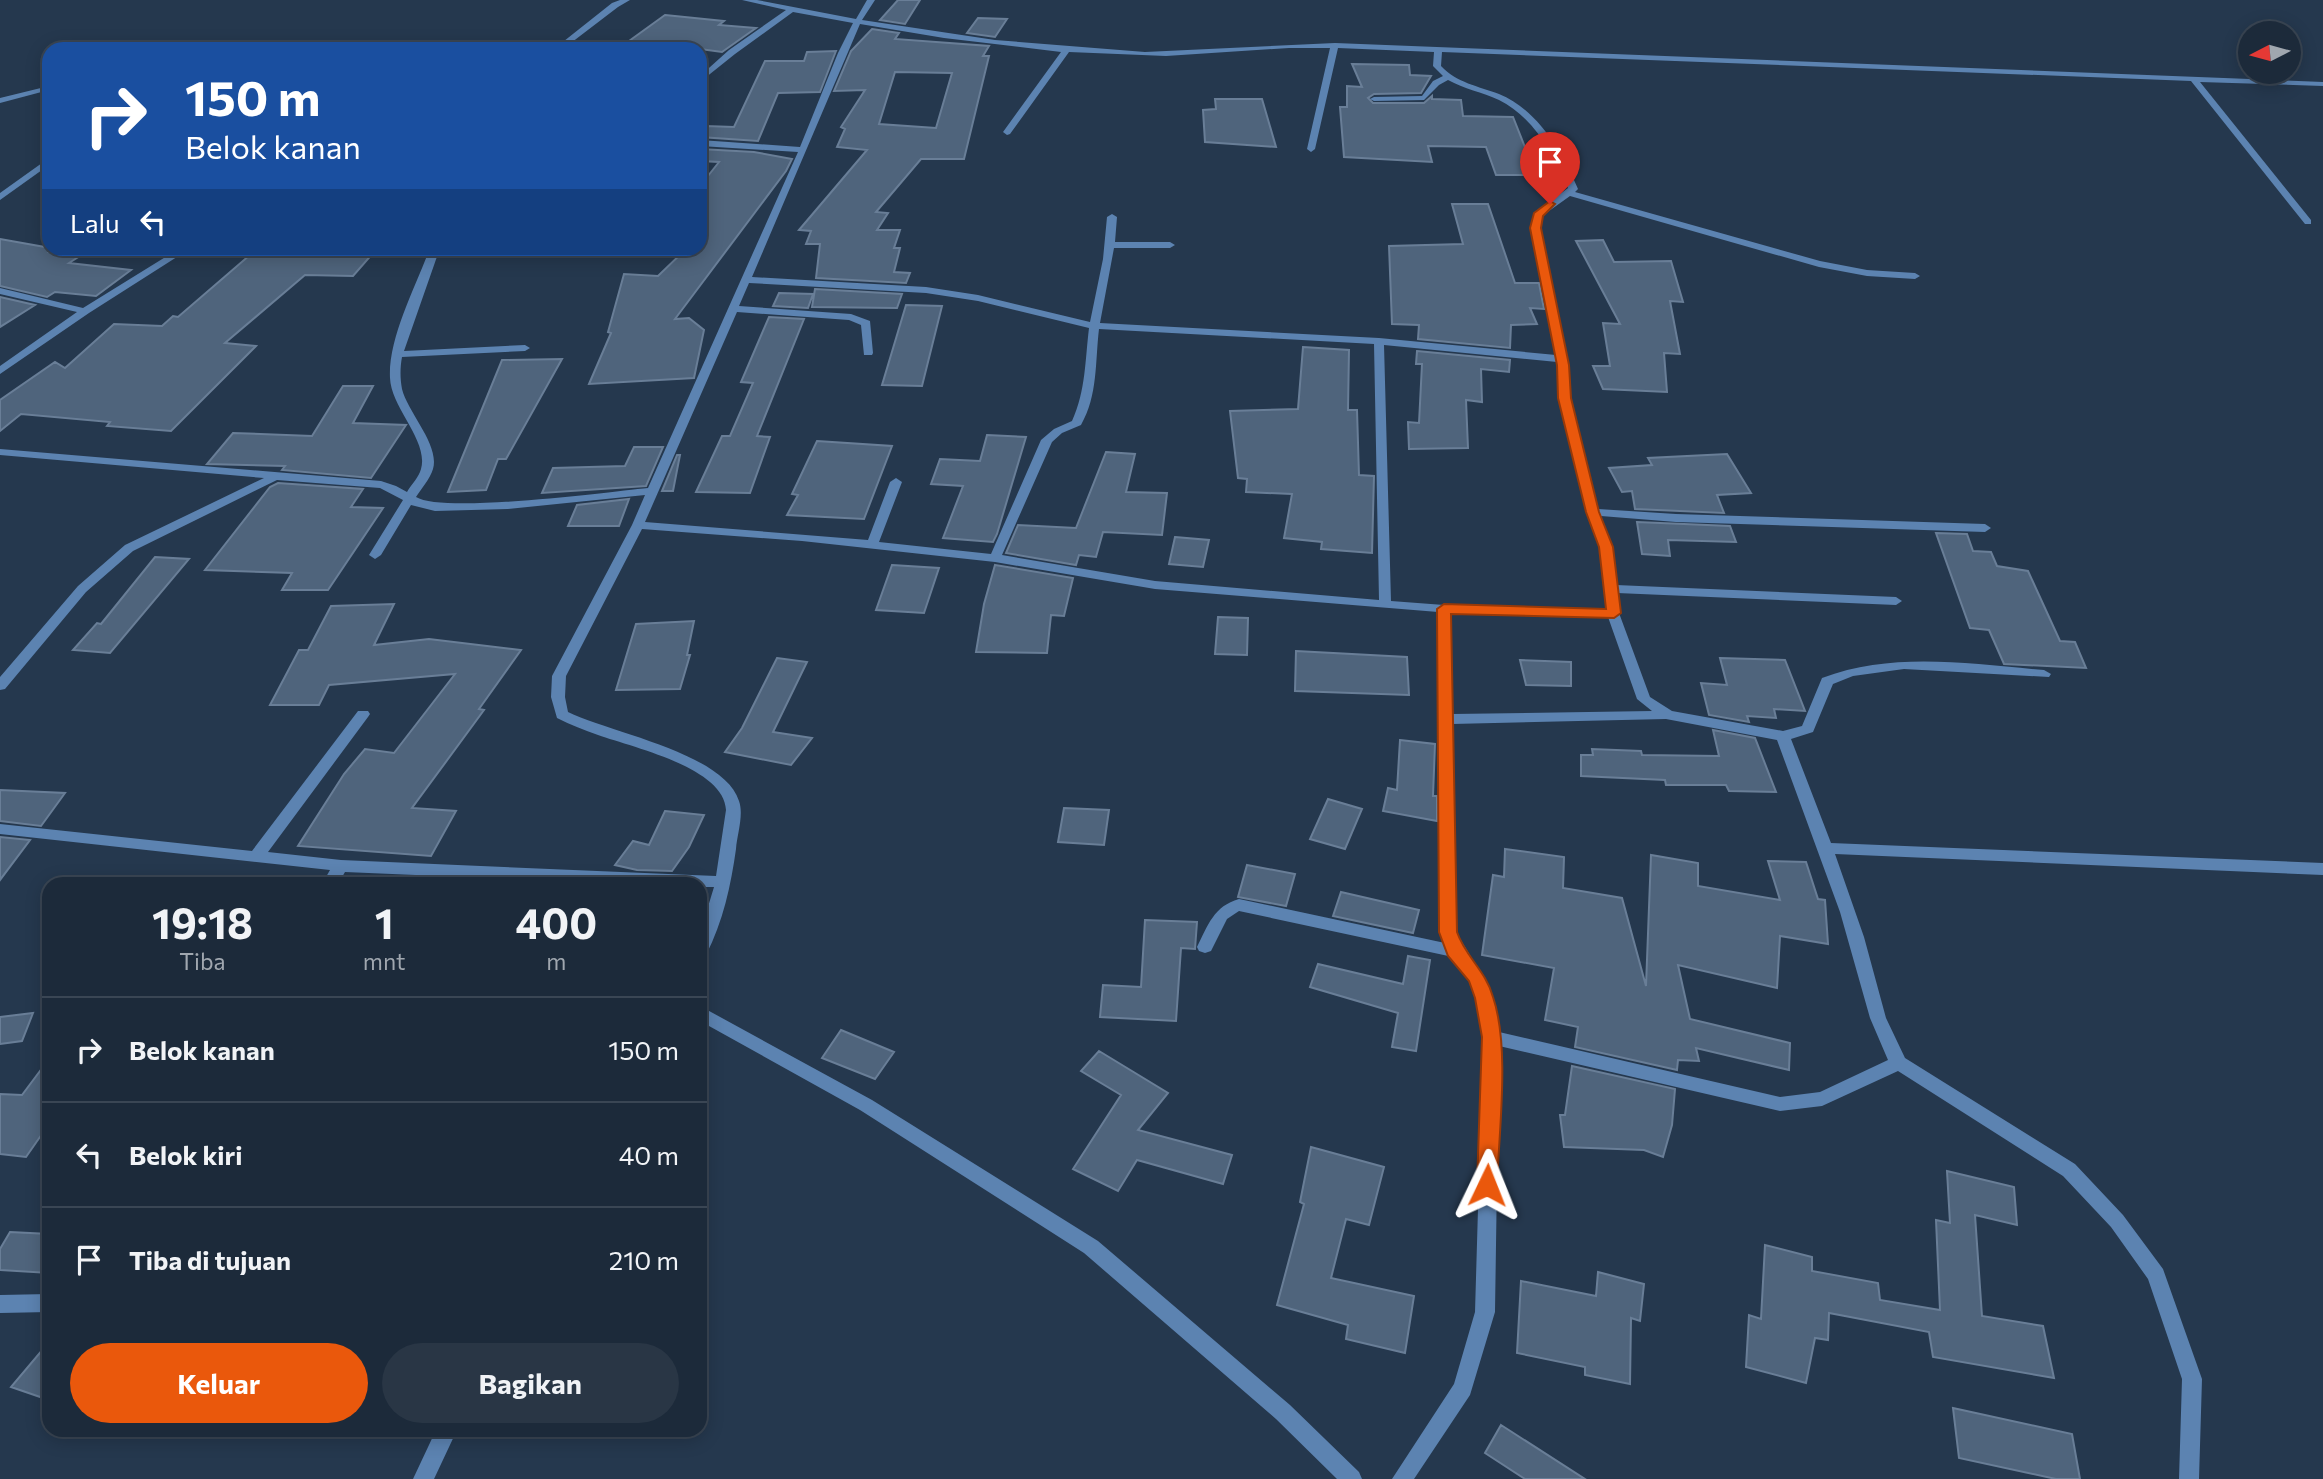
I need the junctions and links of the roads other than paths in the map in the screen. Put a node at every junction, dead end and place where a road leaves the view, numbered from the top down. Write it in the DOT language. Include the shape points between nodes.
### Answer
graph roads {
  1 [pos="626,0"];
  2 [pos="746,0"];
  3 [pos="871,0"];
  4 [pos="792,9"];
  5 [pos="855,23"];
  6 [pos="567,42"];
  7 [pos="1335,46"];
  8 [pos="1068,48"];
  9 [pos="1438,50"];
  10 [pos="707,74"];
  11 [pos="1446,78"];
  12 [pos="2193,80"];
  13 [pos="2323,84"];
  14 [pos="42,90"];
  15 [pos="1374,99"];
  16 [pos="0,101"];
  17 [pos="1007,132"];
  18 [pos="707,143"];
  19 [pos="1311,149"];
  20 [pos="803,150"];
  21 [pos="42,165"];
  22 [pos="1570,192"];
  23 [pos="0,197"];
  24 [pos="1112,217"];
  25 [pos="2308,222"];
  26 [pos="1111,245"];
  27 [pos="1170,245"];
  28 [pos="174,256"];
  29 [pos="432,256"];
  30 [pos="1915,276"];
  31 [pos="745,280"];
  32 [pos="0,291"];
  33 [pos="732,309"];
  34 [pos="85,311"];
  35 [pos="1095,326"];
  36 [pos="1379,341"];
  37 [pos="525,348"];
  38 [pos="868,353"];
  39 [pos="398,355"];
  40 [pos="1562,359"];
  41 [pos="0,370"];
  42 [pos="0,452"];
  43 [pos="274,478"];
  44 [pos="896,482"];
  45 [pos="652,491"];
  46 [pos="408,498"];
  47 [pos="1593,512"];
  48 [pos="638,525"];
  49 [pos="1985,528"];
  50 [pos="872,545"];
  51 [pos="375,555"];
  52 [pos="995,558"];
  53 [pos="1609,589"];
  54 [pos="1896,601"];
  55 [pos="1385,604"];
  56 [pos="1444,609"];
  57 [pos="1614,613"];
  58 [pos="2043,674"];
  59 [pos="0,686"];
  60 [pos="363,714"];
  61 [pos="1668,715"];
  62 [pos="1446,719"];
  63 [pos="1783,736"];
  64 [pos="0,829"];
  65 [pos="1826,848"];
  66 [pos="256,857"];
  67 [pos="341,866"];
  68 [pos="2323,869"];
  69 [pos="334,877"];
  70 [pos="604,877"];
  71 [pos="707,881"];
  72 [pos="724,882"];
  73 [pos="707,937"];
  74 [pos="1205,947"];
  75 [pos="1454,951"];
  76 [pos="707,1017"];
  77 [pos="1491,1037"];
  78 [pos="1899,1063"];
  79 [pos="42,1303"];
  80 [pos="0,1304"];
  81 [pos="444,1437"];
  82 [pos="423,1479"];
  83 [pos="1352,1479"];
  84 [pos="1402,1479"];
  85 [pos="2189,1479"];
  1 -- 6 [label="street"];
  2 -- 4 [label="street"];
  3 -- 5 [label="street"];
  4 -- 5 [label="street"];
  4 -- 10 [label="street"];
  5 -- 8 [label="street"];
  5 -- 20 [label="street"];
  7 -- 8 [label="street" via="1148,54"];
  7 -- 9 [label="street"];
  7 -- 19 [label="street"];
  8 -- 17 [label="street"];
  9 -- 11 [label="street" via="1437,66"];
  9 -- 12 [label="street"];
  11 -- 15 [label="street" via="1424,98"];
  11 -- 22 [label="street" via="1502,98 1525,114 1566,167"];
  12 -- 13 [label="street"];
  12 -- 25 [label="street"];
  14 -- 16 [label="street"];
  18 -- 20 [label="street"];
  20 -- 31 [label="street"];
  21 -- 23 [label="street"];
  22 -- 30 [label="street" via="1819,264"];
  22 -- 40 [label="street" via="1538,215 1536,228"];
  24 -- 26 [label="street"];
  26 -- 27 [label="street"];
  26 -- 35 [label="street"];
  28 -- 34 [label="street"];
  29 -- 39 [label="street"];
  31 -- 33 [label="street"];
  31 -- 35 [label="street" via="926,290"];
  32 -- 34 [label="street"];
  33 -- 38 [label="street" via="851,317 866,323"];
  33 -- 45 [label="street"];
  34 -- 41 [label="street"];
  35 -- 36 [label="street"];
  35 -- 52 [label="street" via="1094,379 1084,410 1077,424 1047,440"];
  36 -- 40 [label="street"];
  36 -- 55 [label="street"];
  37 -- 39 [label="street"];
  39 -- 46 [label="street" via="395,379 429,457 427,469"];
  40 -- 47 [label="street" via="1564,398"];
  42 -- 43 [label="street"];
  43 -- 46 [label="street" via="381,485"];
  43 -- 59 [label="street" via="129,548 82,589"];
  44 -- 50 [label="street"];
  45 -- 46 [label="street" via="453,507 418,504"];
  45 -- 48 [label="street"];
  46 -- 51 [label="street"];
  47 -- 49 [label="street"];
  47 -- 53 [label="street" via="1606,547"];
  48 -- 50 [label="street"];
  48 -- 72 [label="street" via="559,676 562,715 581,727 669,755 712,774 724,785 733,802"];
  50 -- 52 [label="street"];
  52 -- 55 [label="street" via="1155,584"];
  53 -- 54 [label="street"];
  53 -- 57 [label="street"];
  55 -- 56 [label="street"];
  56 -- 57 [label="street"];
  56 -- 62 [label="street"];
  57 -- 61 [label="street" via="1644,699"];
  58 -- 63 [label="street" via="1889,664 1849,670 1827,681 1808,729"];
  60 -- 66 [label="street"];
  61 -- 62 [label="street"];
  61 -- 63 [label="street"];
  62 -- 75 [label="street" via="1448,932"];
  63 -- 65 [label="street"];
  64 -- 66 [label="street"];
  65 -- 68 [label="street"];
  65 -- 78 [label="street" via="1884,1040"];
  66 -- 67 [label="street"];
  67 -- 69 [label="street"];
  67 -- 70 [label="street"];
  71 -- 72 [label="street"];
  72 -- 73 [label="street"];
  74 -- 75 [label="street" via="1222,914 1239,905"];
  75 -- 77 [label="street" via="1477,978"];
  76 -- 83 [label="street" via="866,1105 1091,1247 1283,1412"];
  77 -- 78 [label="street" via="1780,1104 1822,1100"];
  77 -- 84 [label="street" via="1485,1312 1463,1388"];
  78 -- 85 [label="street" via="2069,1170 2117,1221 2156,1275 2192,1379"];
  79 -- 80 [label="street"];
  81 -- 82 [label="street"];
}
